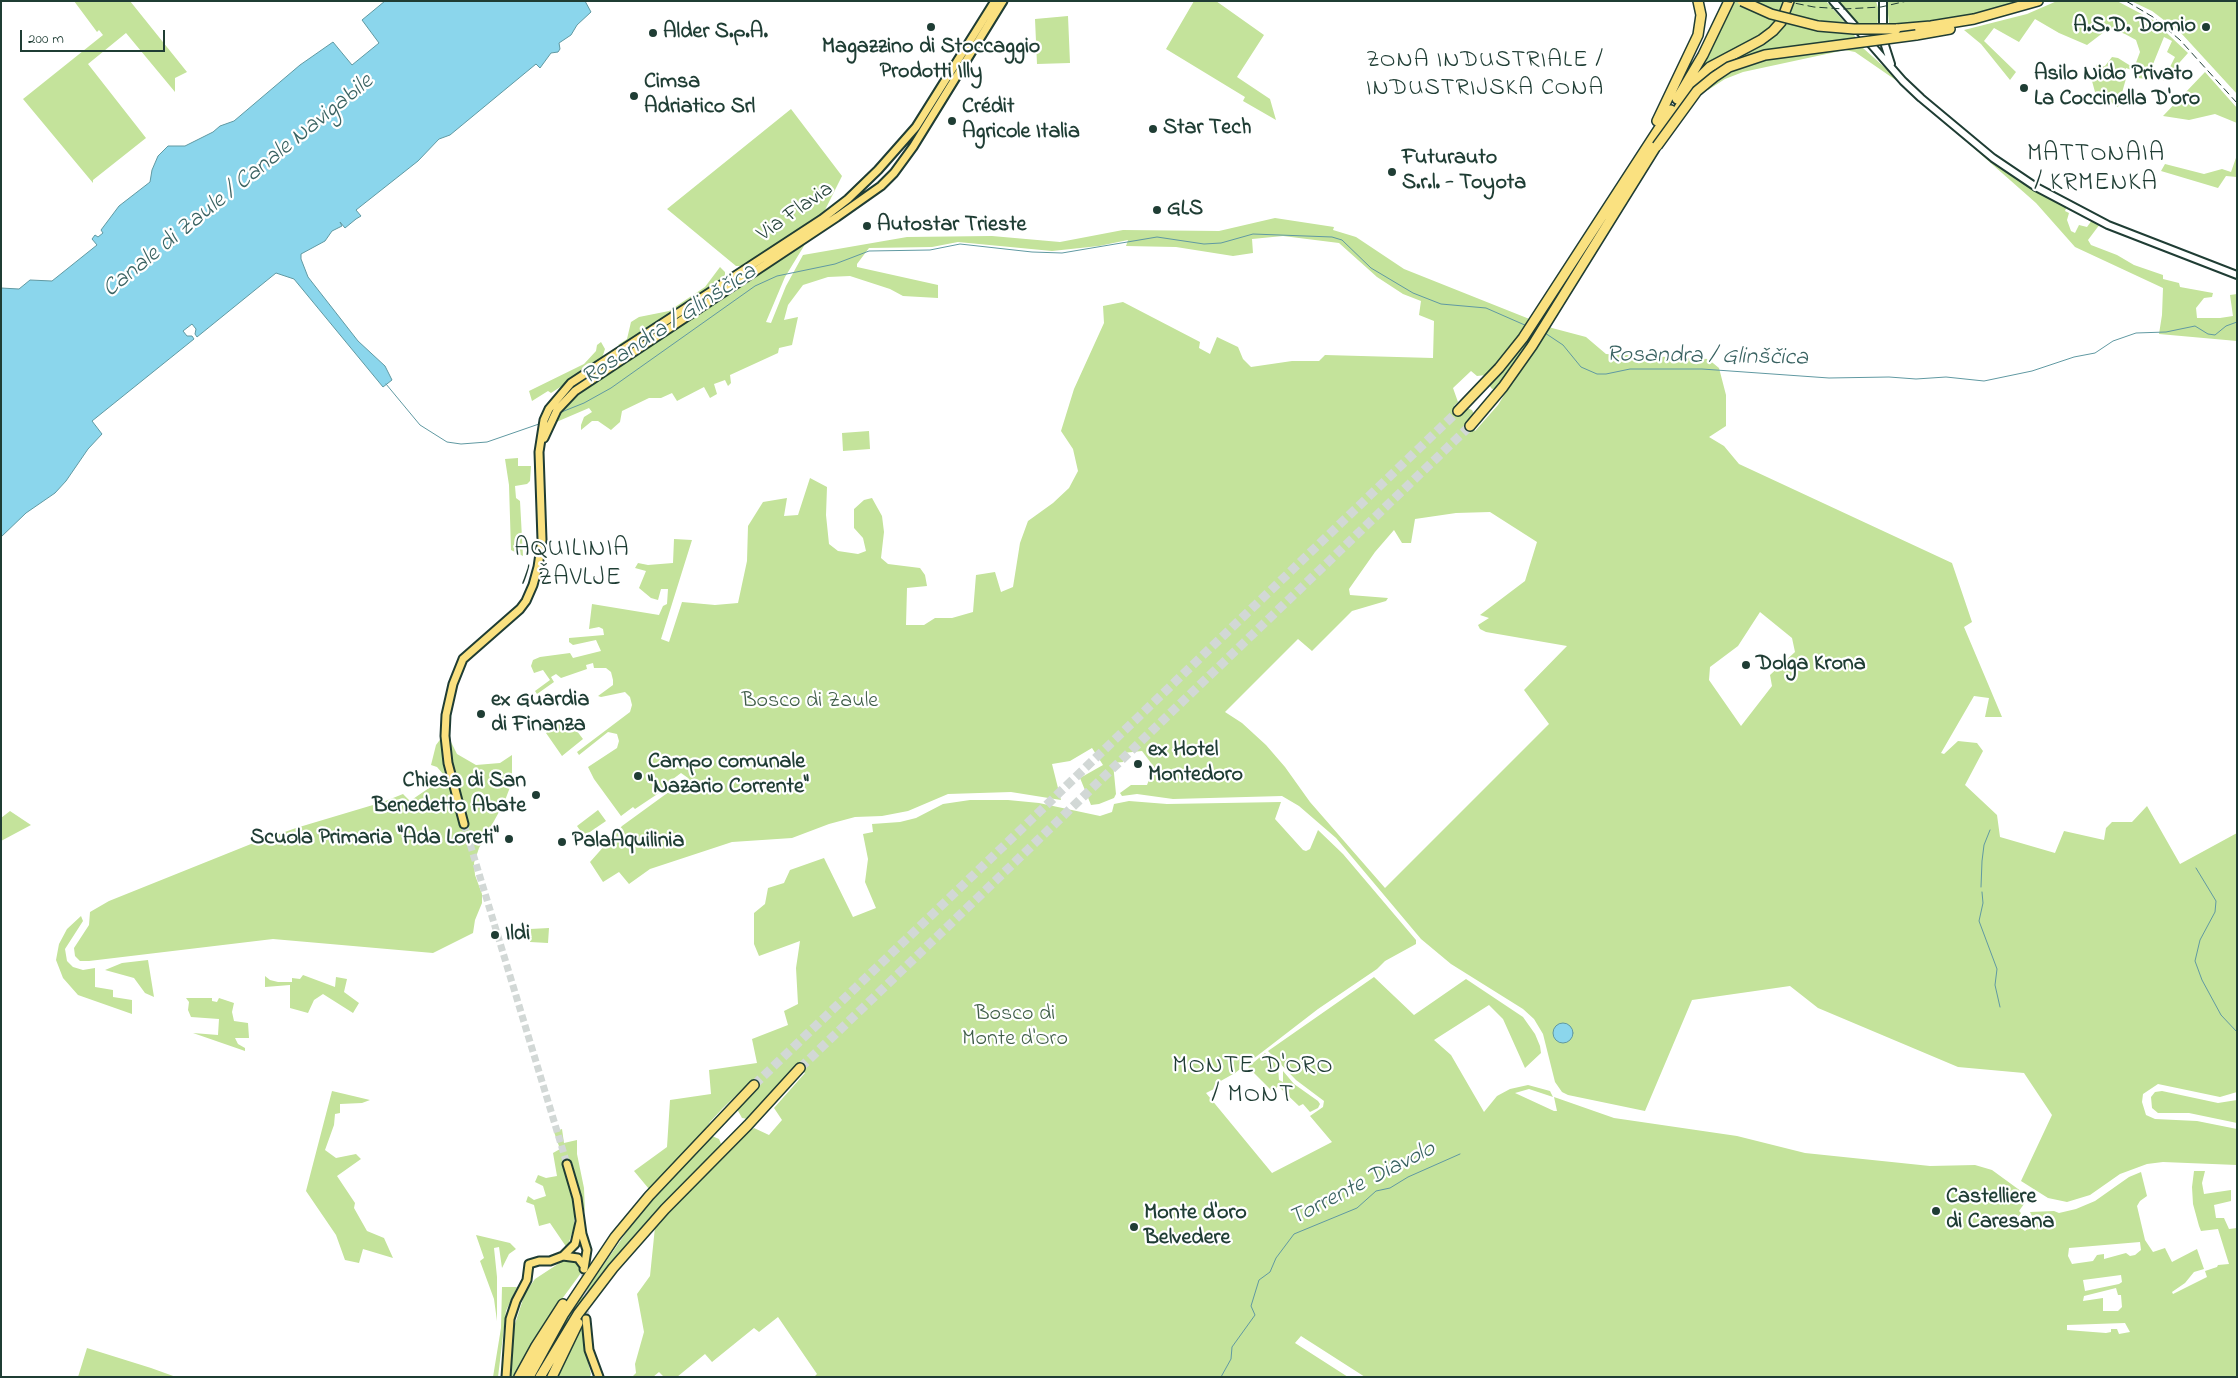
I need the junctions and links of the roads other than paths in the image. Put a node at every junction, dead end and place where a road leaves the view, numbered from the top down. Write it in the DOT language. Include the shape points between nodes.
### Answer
graph roads {
  1 [pos="995,1"];
  2 [pos="1003,1"];
  3 [pos="1698,1"];
  4 [pos="1729,1"];
  5 [pos="1742,1"];
  6 [pos="1789,1"];
  7 [pos="1834,1"];
  8 [pos="1882,1"];
  9 [pos="2039,1"];
  10 [pos="1883,27"];
  11 [pos="1862,34"];
  12 [pos="1894,70"];
  13 [pos="1656,146"];
  14 [pos="1634,167"];
  15 [pos="2237,275"];
  16 [pos="1458,411"];
  17 [pos="1470,426"];
  18 [pos="539,452"];
  19 [pos="464,824"];
  20 [pos="800,1068"];
  21 [pos="754,1085"];
  22 [pos="567,1164"];
  23 [pos="580,1222"];
  24 [pos="584,1245"];
  25 [pos="573,1246"];
  26 [pos="605,1251"];
  27 [pos="585,1255"];
  28 [pos="561,1257"];
  29 [pos="576,1258"];
  30 [pos="595,1293"];
  31 [pos="586,1319"];
  32 [pos="530,1373"];
  33 [pos="541,1375"];
  34 [pos="506,1377"];
  35 [pos="519,1377"];
  36 [pos="552,1377"];
  37 [pos="599,1377"];
  1 -- 18 [label="main road, Via Flavia" via="916,127 878,170 822,219 571,384 556,399 544,420"];
  2 -- 18 [label="main road, Via Flavia" via="913,147 881,186 575,391 554,415"];
  3 -- 14 [label="highway" via="1701,15 1698,35"];
  4 -- 14 [label="highway" via="1704,55"];
  5 -- 9 [label="highway, bridge" via="1771,14 1818,26 1854,29 1931,26 1974,19"];
  6 -- 13 [label="highway, bridge" via="1781,22 1761,40 1710,67 1696,81"];
  7 -- 11 [label="main road"];
  8 -- 10 [label="main road"];
  9 -- 13 [label="highway, bridge" via="1991,20 1916,35 1766,55 1730,67 1697,91"];
  10 -- 11 [label="main road" via="1876,34"];
  10 -- 12 [label="main road" via="1886,51"];
  11 -- 12 [label="main road"];
  12 -- 15 [label="main road" via="1967,137 2036,187 2108,225"];
  13 -- 17 [label="highway" via="1532,346"];
  14 -- 16 [label="highway" via="1523,338"];
  18 -- 19 [label="main road" via="542,540 533,585 520,609 463,659 446,714 448,763"];
  20 -- 30 [label="highway" via="644,1232"];
  21 -- 26 [label="highway" via="649,1196"];
  22 -- 23 [label="main road" via="578,1198"];
  23 -- 24 [label="main road"];
  23 -- 25 [label="main road"];
  24 -- 25 [label="main road" via="579,1242"];
  24 -- 27 [label="main road"];
  25 -- 28 [label="main road"];
  25 -- 29 [label="main road"];
  26 -- 32 [label="highway"];
  26 -- 35 [label="highway" via="553,1319"];
  27 -- 29 [label="main road"];
  27 -- 29 [label="main road" via="584,1268"];
  28 -- 29 [label="main road"];
  28 -- 34 [label="main road" via="529,1264 527,1280 510,1319"];
  30 -- 33 [label="highway" via="559,1343"];
  30 -- 36 [label="highway"];
  31 -- 37 [label="main road" via="589,1350"];
}
